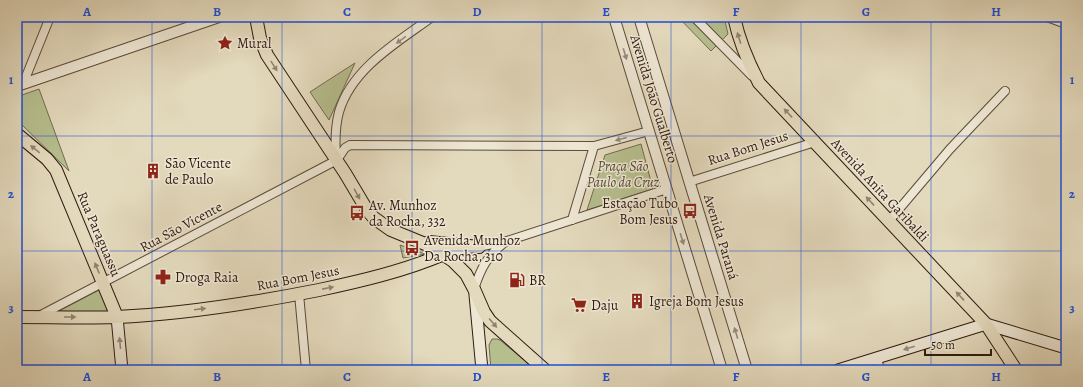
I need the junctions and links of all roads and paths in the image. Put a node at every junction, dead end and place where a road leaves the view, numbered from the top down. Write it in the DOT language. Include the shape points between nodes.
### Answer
graph roads {
  1 [pos="50,17"];
  2 [pos="219,17"];
  3 [pos="256,17"];
  4 [pos="432,17"];
  5 [pos="614,17"];
  6 [pos="639,17"];
  7 [pos="694,17"];
  8 [pos="734,17"];
  9 [pos="1047,17"];
  10 [pos="1066,24"];
  11 [pos="19,82"];
  12 [pos="760,83"];
  13 [pos="1005,91"];
  14 [pos="649,131"];
  15 [pos="17,134"];
  16 [pos="815,142"];
  17 [pos="594,146"];
  18 [pos="336,160"];
  19 [pos="689,182"];
  20 [pos="667,189"];
  21 [pos="572,220"];
  22 [pos="889,221"];
  23 [pos="418,240"];
  24 [pos="507,241"];
  25 [pos="479,247"];
  26 [pos="444,254"];
  27 [pos="103,283"];
  28 [pos="474,289"];
  29 [pos="299,294"];
  30 [pos="17,317"];
  31 [pos="37,317"];
  32 [pos="117,317"];
  33 [pos="986,324"];
  34 [pos="1066,348"];
  35 [pos="877,358"];
  36 [pos="122,370"];
  37 [pos="306,370"];
  38 [pos="482,370"];
  39 [pos="545,370"];
  40 [pos="722,370"];
  41 [pos="747,370"];
  42 [pos="838,370"];
  43 [pos="880,370"];
  44 [pos="1016,370"];
  1 -- 11 [label="street"];
  2 -- 11 [label="street"];
  3 -- 18 [label="main road, one-way" via="260,38 268,55"];
  4 -- 18 [label="street, one-way" via="379,57 362,73 347,93 339,111 336,127"];
  5 -- 14 [label="street, Avenida João Gualberto, one-way"];
  6 -- 19 [label="street, Avenida João Gualberto"];
  7 -- 12 [label="street, Avenida Anita Garibaldi"];
  12 -- 8 [label="main road, one-way" via="742,48"];
  9 -- 10 [label="street"];
  16 -- 12 [label="main road, Avenida Anita Garibaldi, one-way"];
  13 -- 22 [label="street" via="950,149"];
  14 -- 17 [label="street, Rua São Vicente, one-way"];
  14 -- 20 [label="street, Avenida João Gualberto"];
  27 -- 15 [label="main road, Rua Paraguassu, one-way" via="56,170"];
  16 -- 19 [label="street, Rua Bom Jesus"];
  22 -- 16 [label="main road, Avenida Anita Garibaldi, one-way"];
  17 -- 18 [label="street, Rua São Vicente" via="350,145"];
  17 -- 21 [label="street"];
  18 -- 23 [label="main road, one-way" via="374,218 391,230"];
  18 -- 27 [label="street, Rua São Vicente"];
  41 -- 19 [label="street, Avenida Paraná, one-way"];
  20 -- 21 [label="street, Rua Bom Jesus"];
  20 -- 40 [label="street, one-way"];
  21 -- 24 [label="street, Rua Bom Jesus"];
  33 -- 22 [label="main road, Avenida Anita Garibaldi, one-way"];
  23 -- 25 [label="main road"];
  23 -- 26 [label="main road"];
  24 -- 25 [label="street, Rua Bom Jesus"];
  24 -- 28 [label="street, Rua Bom Jesus" via="486,261"];
  25 -- 26 [label="street, Rua Bom Jesus"];
  26 -- 28 [label="main road" via="460,267"];
  29 -- 26 [label="main road, Rua Bom Jesus, one-way" via="408,268"];
  27 -- 31 [label="street, Rua São Vicente"];
  27 -- 32 [label="main road, Rua Paraguassu"];
  28 -- 38 [label="main road"];
  28 -- 39 [label="main road, one-way" via="490,321"];
  32 -- 29 [label="main road, Rua Bom Jesus, one-way" via="213,308"];
  29 -- 37 [label="street"];
  30 -- 31 [label="main road, Rua Bom Jesus"];
  31 -- 32 [label="main road, Rua Bom Jesus, one-way"];
  36 -- 32 [label="main road, one-way"];
  33 -- 34 [label="main road"];
  33 -- 35 [label="main road, one-way"];
  33 -- 44 [label="main road, Avenida Anita Garibaldi"];
  35 -- 42 [label="main road"];
  35 -- 43 [label="street"];
}
